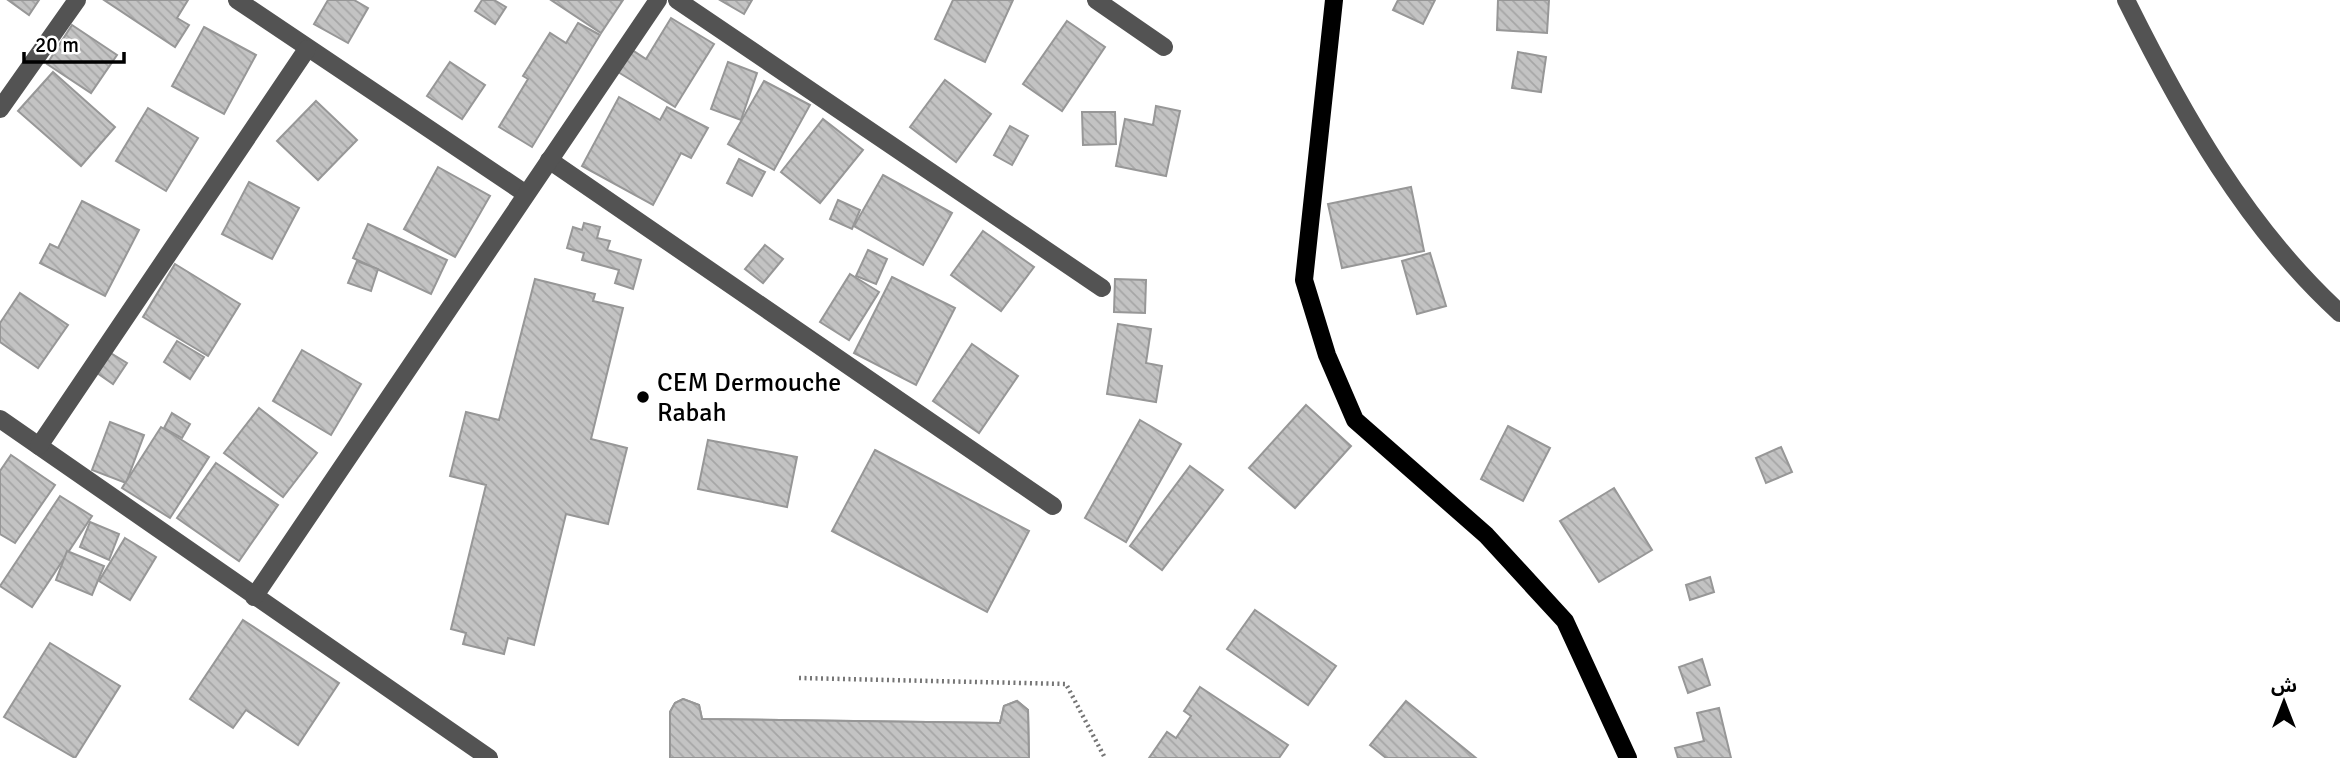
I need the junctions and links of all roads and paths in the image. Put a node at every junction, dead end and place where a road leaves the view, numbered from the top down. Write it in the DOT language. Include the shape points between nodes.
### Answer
graph roads {
  1 [pos="77,0"];
  2 [pos="236,0"];
  3 [pos="659,0"];
  4 [pos="677,0"];
  5 [pos="1096,0"];
  6 [pos="1335,0"];
  7 [pos="2126,0"];
  8 [pos="1164,47"];
  9 [pos="307,49"];
  10 [pos="0,109"];
  11 [pos="549,160"];
  12 [pos="526,194"];
  13 [pos="1102,288"];
  14 [pos="2340,313"];
  15 [pos="0,419"];
  16 [pos="39,446"];
  17 [pos="1053,506"];
  18 [pos="254,597"];
  19 [pos="799,678"];
  20 [pos="489,758"];
  21 [pos="1105,758"];
  22 [pos="1629,758"];
  1 -- 10 [label="street"];
  2 -- 9 [label="street"];
  3 -- 11 [label="street"];
  4 -- 13 [label="street"];
  5 -- 8 [label="street"];
  6 -- 22 [label="main road" via="1304,281 1327,355 1355,420 1486,535 1565,621"];
  7 -- 14 [label="street" via="2203,144 2288,262"];
  9 -- 12 [label="street"];
  9 -- 16 [label="street"];
  11 -- 12 [label="street"];
  11 -- 17 [label="street"];
  12 -- 18 [label="street"];
  15 -- 16 [label="street"];
  16 -- 18 [label="street"];
  18 -- 20 [label="street"];
  19 -- 21 [label="path" via="1066,684"];
}
